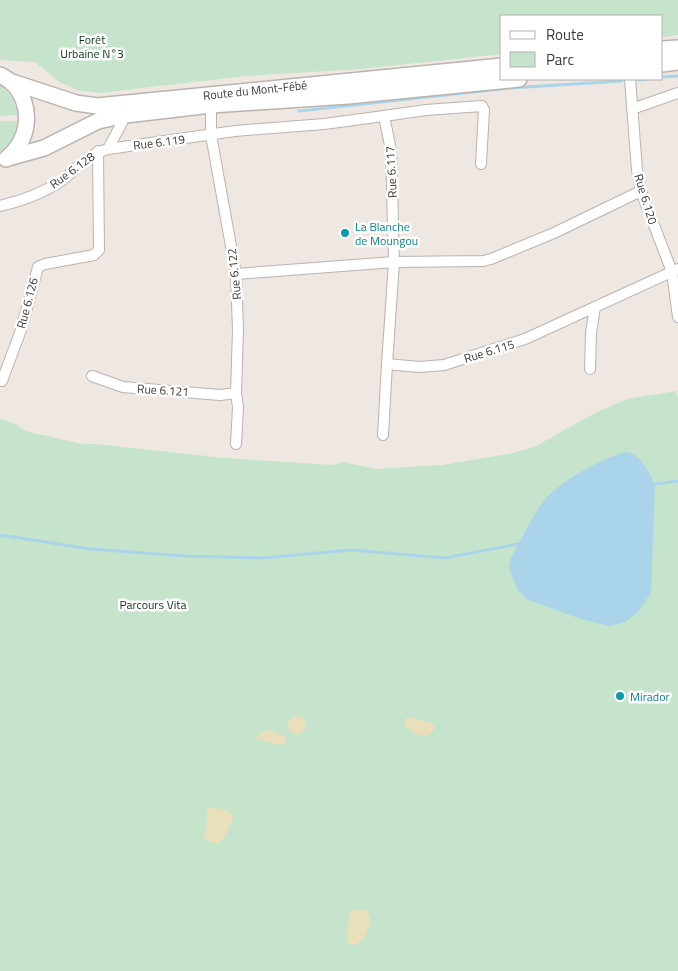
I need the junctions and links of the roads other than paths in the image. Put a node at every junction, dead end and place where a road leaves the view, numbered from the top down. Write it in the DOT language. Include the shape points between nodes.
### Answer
graph roads {
  1 [pos="678,48"];
  2 [pos="663,49"];
  3 [pos="678,62"];
  4 [pos="663,64"];
  5 [pos="500,66"];
  6 [pos="6,79"];
  7 [pos="509,80"];
  8 [pos="630,80"];
  9 [pos="678,93"];
  10 [pos="210,105"];
  11 [pos="632,109"];
  12 [pos="126,115"];
  13 [pos="384,116"];
  14 [pos="211,135"];
  15 [pos="103,150"];
  16 [pos="4,160"];
  17 [pos="481,164"];
  18 [pos="641,191"];
  19 [pos="0,206"];
  20 [pos="394,262"];
  21 [pos="675,270"];
  22 [pos="236,274"];
  23 [pos="595,307"];
  24 [pos="678,317"];
  25 [pos="387,364"];
  26 [pos="590,369"];
  27 [pos="92,376"];
  28 [pos="2,381"];
  29 [pos="236,393"];
  30 [pos="383,435"];
  31 [pos="236,444"];
  1 -- 2 [label="street"];
  3 -- 4 [label="street"];
  5 -- 6 [label="street, Route du Mont-Fébé" via="97,106 76,103"];
  6 -- 16 [label="street" via="24,102 27,118 25,133 18,146"];
  7 -- 10 [label="street, Route du Mont-Fébé" via="348,96"];
  8 -- 11 [label="street, Rue 6.120"];
  9 -- 11 [label="street"];
  10 -- 12 [label="street, Route du Mont-Fébé"];
  10 -- 14 [label="street, Rue 6.122"];
  11 -- 18 [label="street, Rue 6.120"];
  12 -- 15 [label="street, Rue 6.128"];
  12 -- 16 [label="street, Route du Mont-Fébé" via="98,122 44,148"];
  13 -- 14 [label="street"];
  13 -- 17 [label="street" via="482,106"];
  13 -- 20 [label="street, Rue 6.117" via="391,150"];
  14 -- 15 [label="street, Rue 6.119"];
  14 -- 22 [label="street, Rue 6.122"];
  15 -- 19 [label="street, Rue 6.128" via="89,156 60,182 17,202"];
  15 -- 28 [label="street, Rue 6.126" via="99,250 94,255 38,267 21,330"];
  18 -- 20 [label="street" via="491,259"];
  18 -- 21 [label="street, Rue 6.120"];
  20 -- 22 [label="street"];
  20 -- 25 [label="street"];
  21 -- 23 [label="street, Rue 6.115"];
  21 -- 24 [label="street, Rue 6.120"];
  22 -- 29 [label="street, Rue 6.122"];
  23 -- 25 [label="street, Rue 6.115" via="525,339 444,365"];
  23 -- 26 [label="street"];
  25 -- 30 [label="street"];
  27 -- 29 [label="street, Rue 6.121" via="123,387 220,395"];
  29 -- 31 [label="street, Rue 6.122"];
}
